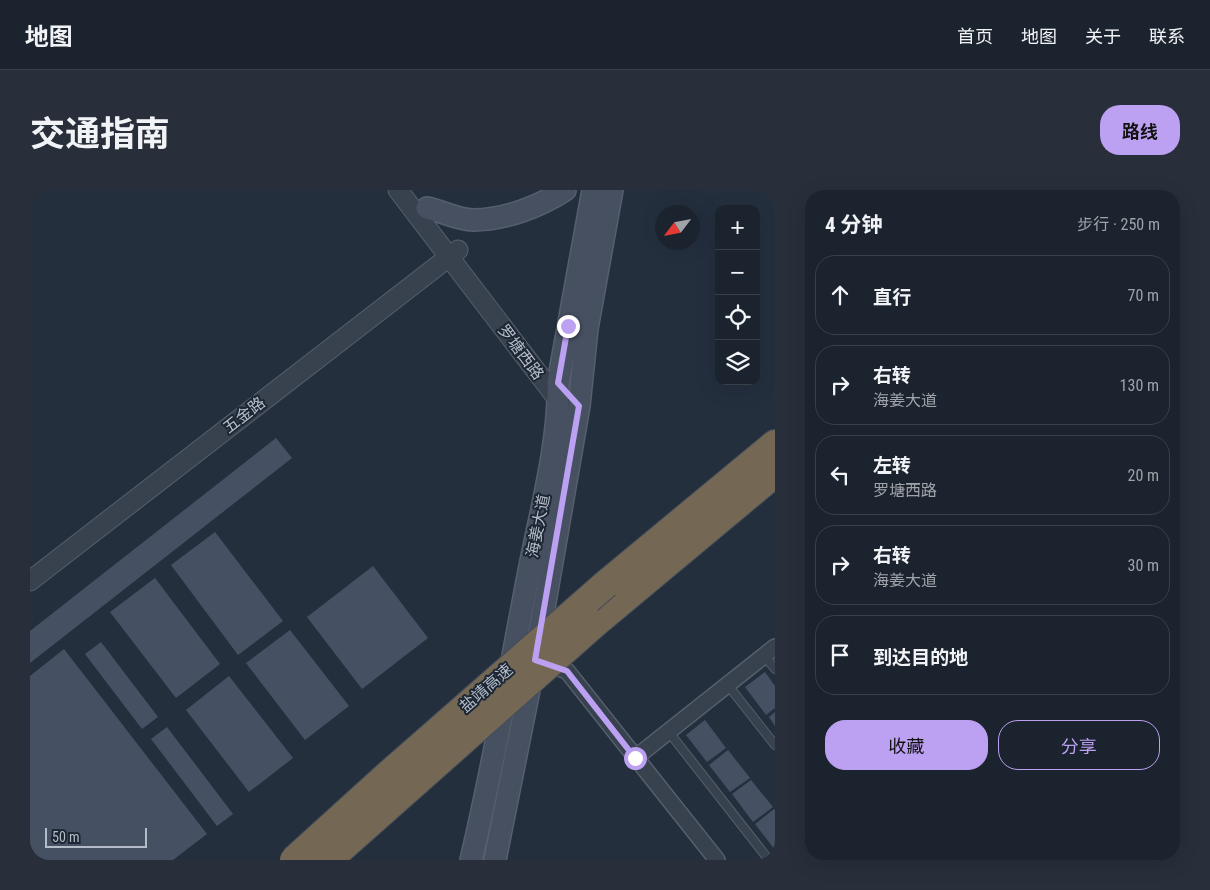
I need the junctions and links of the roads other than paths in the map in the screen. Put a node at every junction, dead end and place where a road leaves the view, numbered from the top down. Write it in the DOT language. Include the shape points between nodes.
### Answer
graph roads {
  1 [pos="398,190"];
  2 [pos="414,190"];
  3 [pos="565,190"];
  4 [pos="593,190"];
  5 [pos="612,190"];
  6 [pos="427,208"];
  7 [pos="453,253"];
  8 [pos="565,397"];
  9 [pos="775,444"];
  10 [pos="775,473"];
  11 [pos="30,581"];
  12 [pos="770,651"];
  13 [pos="535,660"];
  14 [pos="775,669"];
  15 [pos="727,684"];
  16 [pos="668,731"];
  17 [pos="775,745"];
  18 [pos="635,758"];
  19 [pos="294,860"];
  20 [pos="328,860"];
  21 [pos="471,860"];
  22 [pos="495,860"];
  23 [pos="717,860"];
  24 [pos="769,860"];
  1 -- 7 [label="street, 罗塘西路"];
  2 -- 6 [label="street, 罗塘西路"];
  3 -- 6 [label="main road" via="520,212 472,220"];
  4 -- 8 [label="main road, 海姜大道"];
  5 -- 8 [label="main road, 海姜大道" via="587,328"];
  6 -- 7 [label="street, 罗塘西路"];
  7 -- 8 [label="street, 罗塘西路"];
  7 -- 11 [label="street, 五金路"];
  8 -- 13 [label="main road, 海姜大道"];
  8 -- 21 [label="main road, 海姜大道"];
  9 -- 19 [label="highway, 盐靖高速, bridge" via="606,584"];
  10 -- 20 [label="highway, 盐靖高速, bridge" via="594,624"];
  12 -- 14 [label="lane"];
  12 -- 15 [label="street"];
  13 -- 18 [label="street" via="567,671"];
  13 -- 22 [label="main road, 海姜大道"];
  15 -- 16 [label="street"];
  15 -- 17 [label="lane"];
  16 -- 18 [label="street"];
  16 -- 24 [label="lane"];
  18 -- 23 [label="street"];
}
